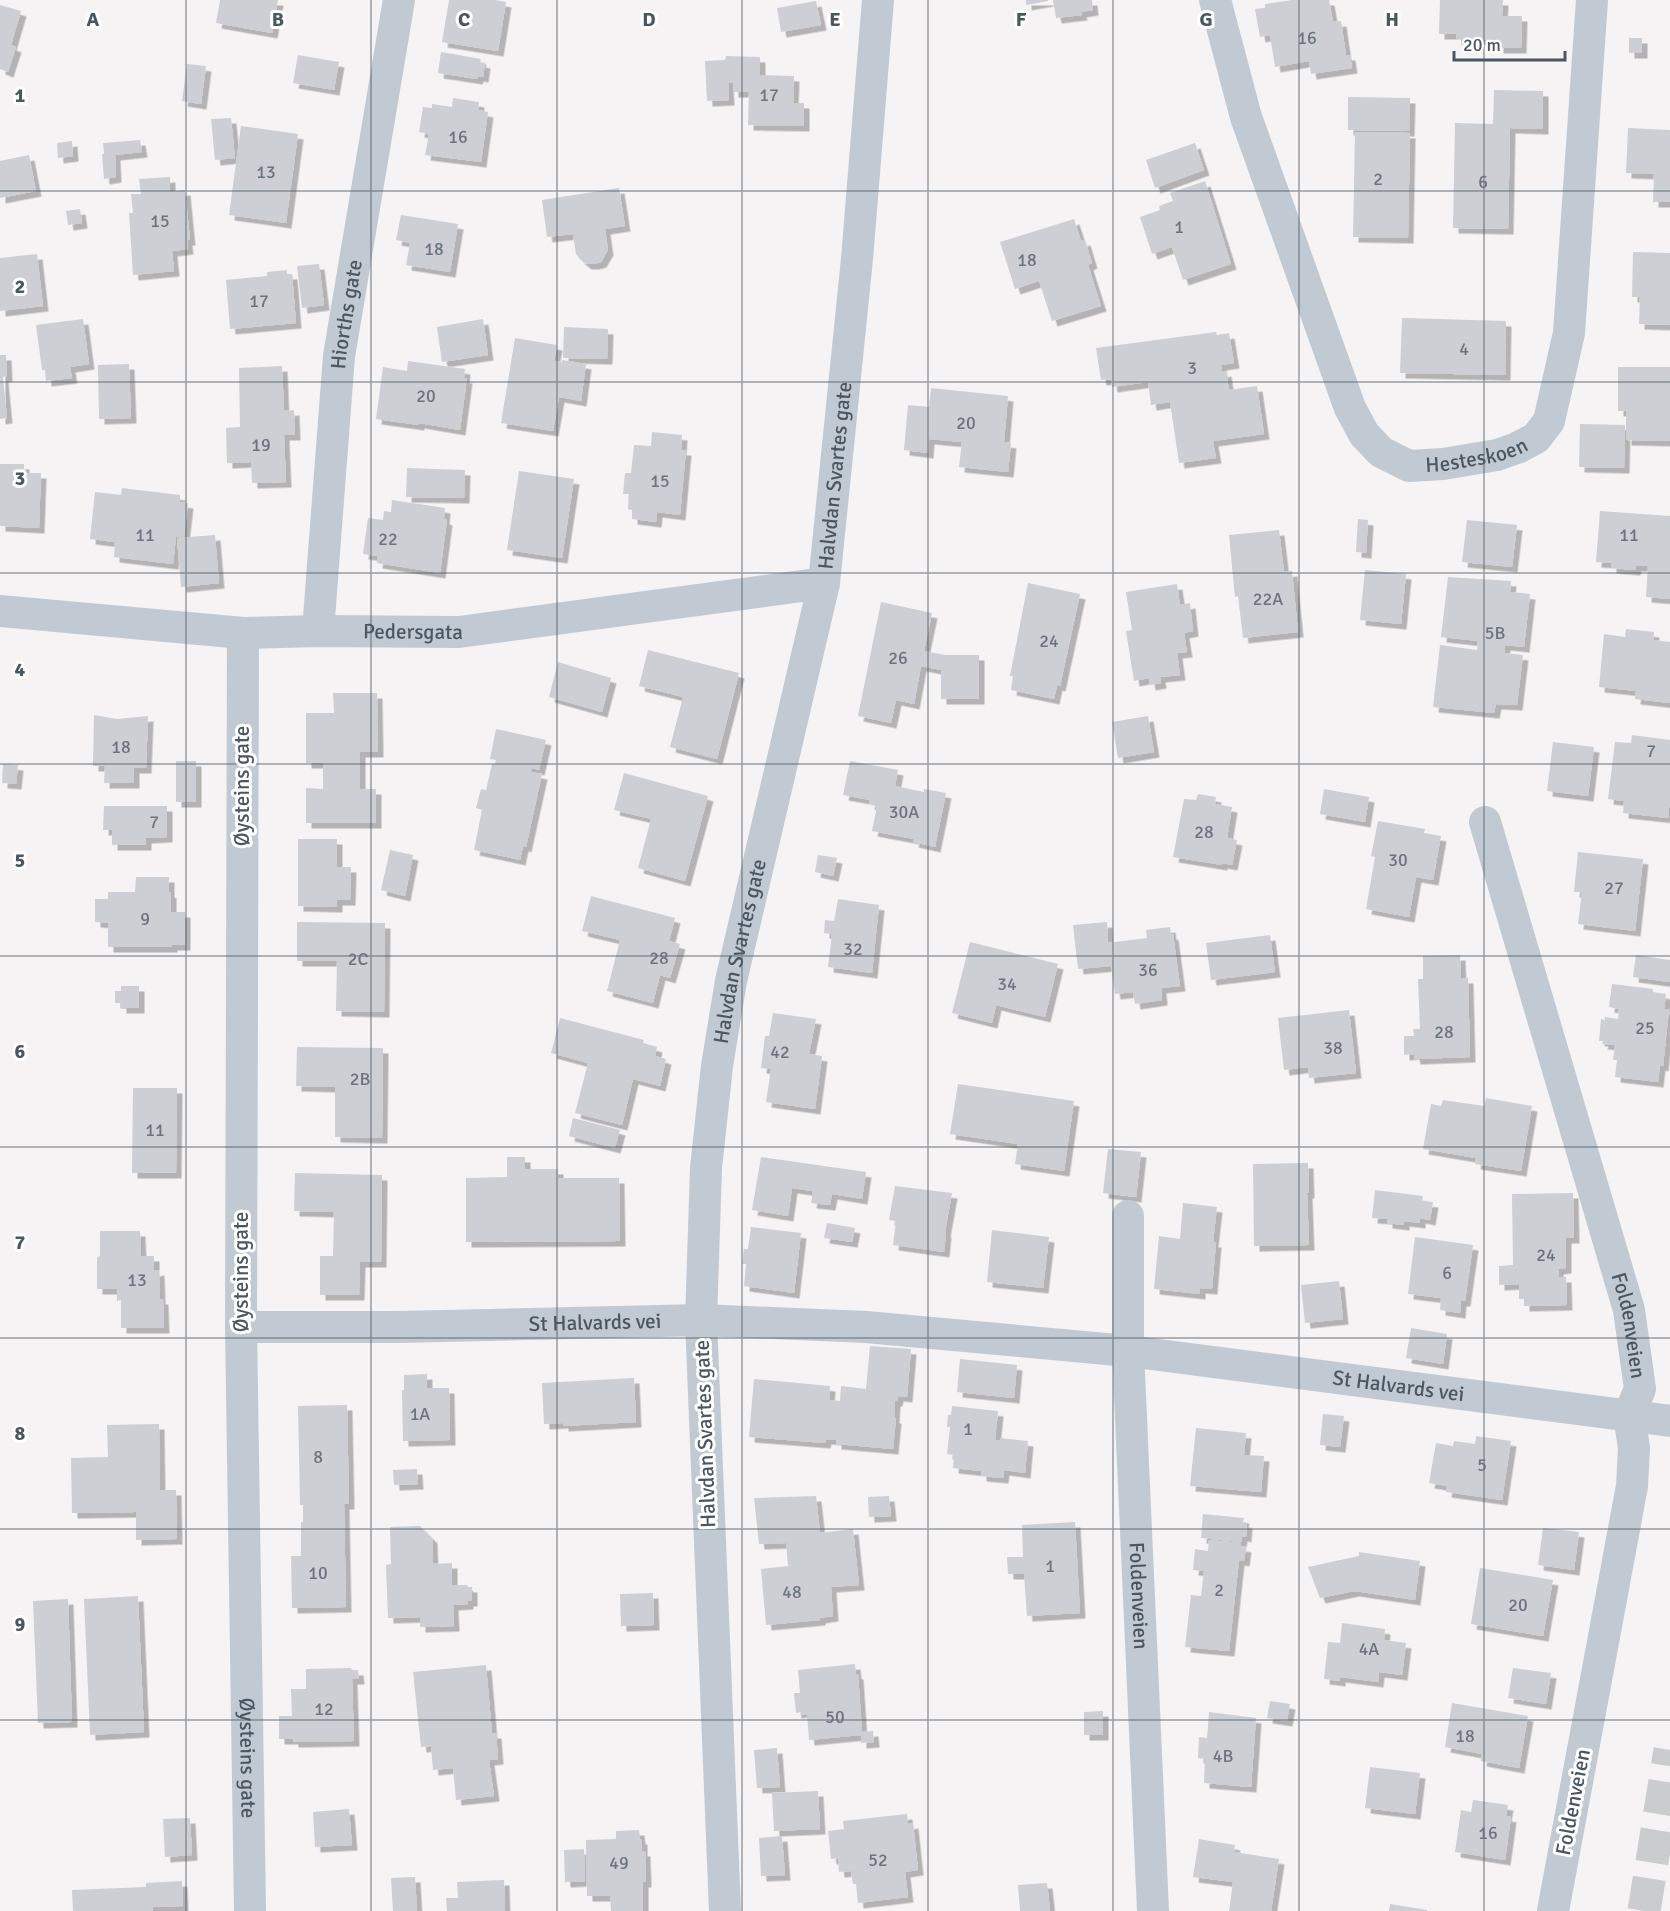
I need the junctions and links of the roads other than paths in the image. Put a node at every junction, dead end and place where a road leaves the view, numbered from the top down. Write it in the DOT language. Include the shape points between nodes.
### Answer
graph roads {
  1 [pos="399,0"];
  2 [pos="878,0"];
  3 [pos="1215,0"];
  4 [pos="1592,0"];
  5 [pos="824,583"];
  6 [pos="0,611"];
  7 [pos="318,631"];
  8 [pos="243,633"];
  9 [pos="1485,822"];
  10 [pos="1128,1216"];
  11 [pos="701,1320"];
  12 [pos="241,1327"];
  13 [pos="1128,1351"];
  14 [pos="1629,1415"];
  15 [pos="1670,1421"];
  16 [pos="250,1911"];
  17 [pos="725,1911"];
  18 [pos="1153,1911"];
  19 [pos="1553,1911"];
  1 -- 7 [label="street, Hiorths gate" via="339,356"];
  2 -- 5 [label="street, Halvdan Svartes gate"];
  3 -- 4 [label="street, Hesteskoen" via="1246,117 1350,408 1364,434 1381,452 1409,466 1497,455 1536,438 1549,422 1569,333"];
  5 -- 7 [label="street, Pedersgata" via="459,632"];
  5 -- 11 [label="street, Halvdan Svartes gate" via="729,991 705,1168"];
  6 -- 8 [label="street, Pedersgata"];
  7 -- 8 [label="street, Pedersgata"];
  8 -- 12 [label="street, Øysteins gate"];
  9 -- 14 [label="street, Foldenveien" via="1629,1310 1640,1389"];
  10 -- 13 [label="street"];
  11 -- 12 [label="street, St Halvards vei"];
  11 -- 13 [label="street, St Halvards vei" via="866,1327"];
  11 -- 17 [label="street, Halvdan Svartes gate"];
  12 -- 16 [label="street, Øysteins gate"];
  13 -- 14 [label="street, St Halvards vei"];
  13 -- 18 [label="street, Foldenveien"];
  14 -- 15 [label="street, St Halvards vei"];
  14 -- 19 [label="street, Foldenveien" via="1634,1448 1632,1486"];
}
